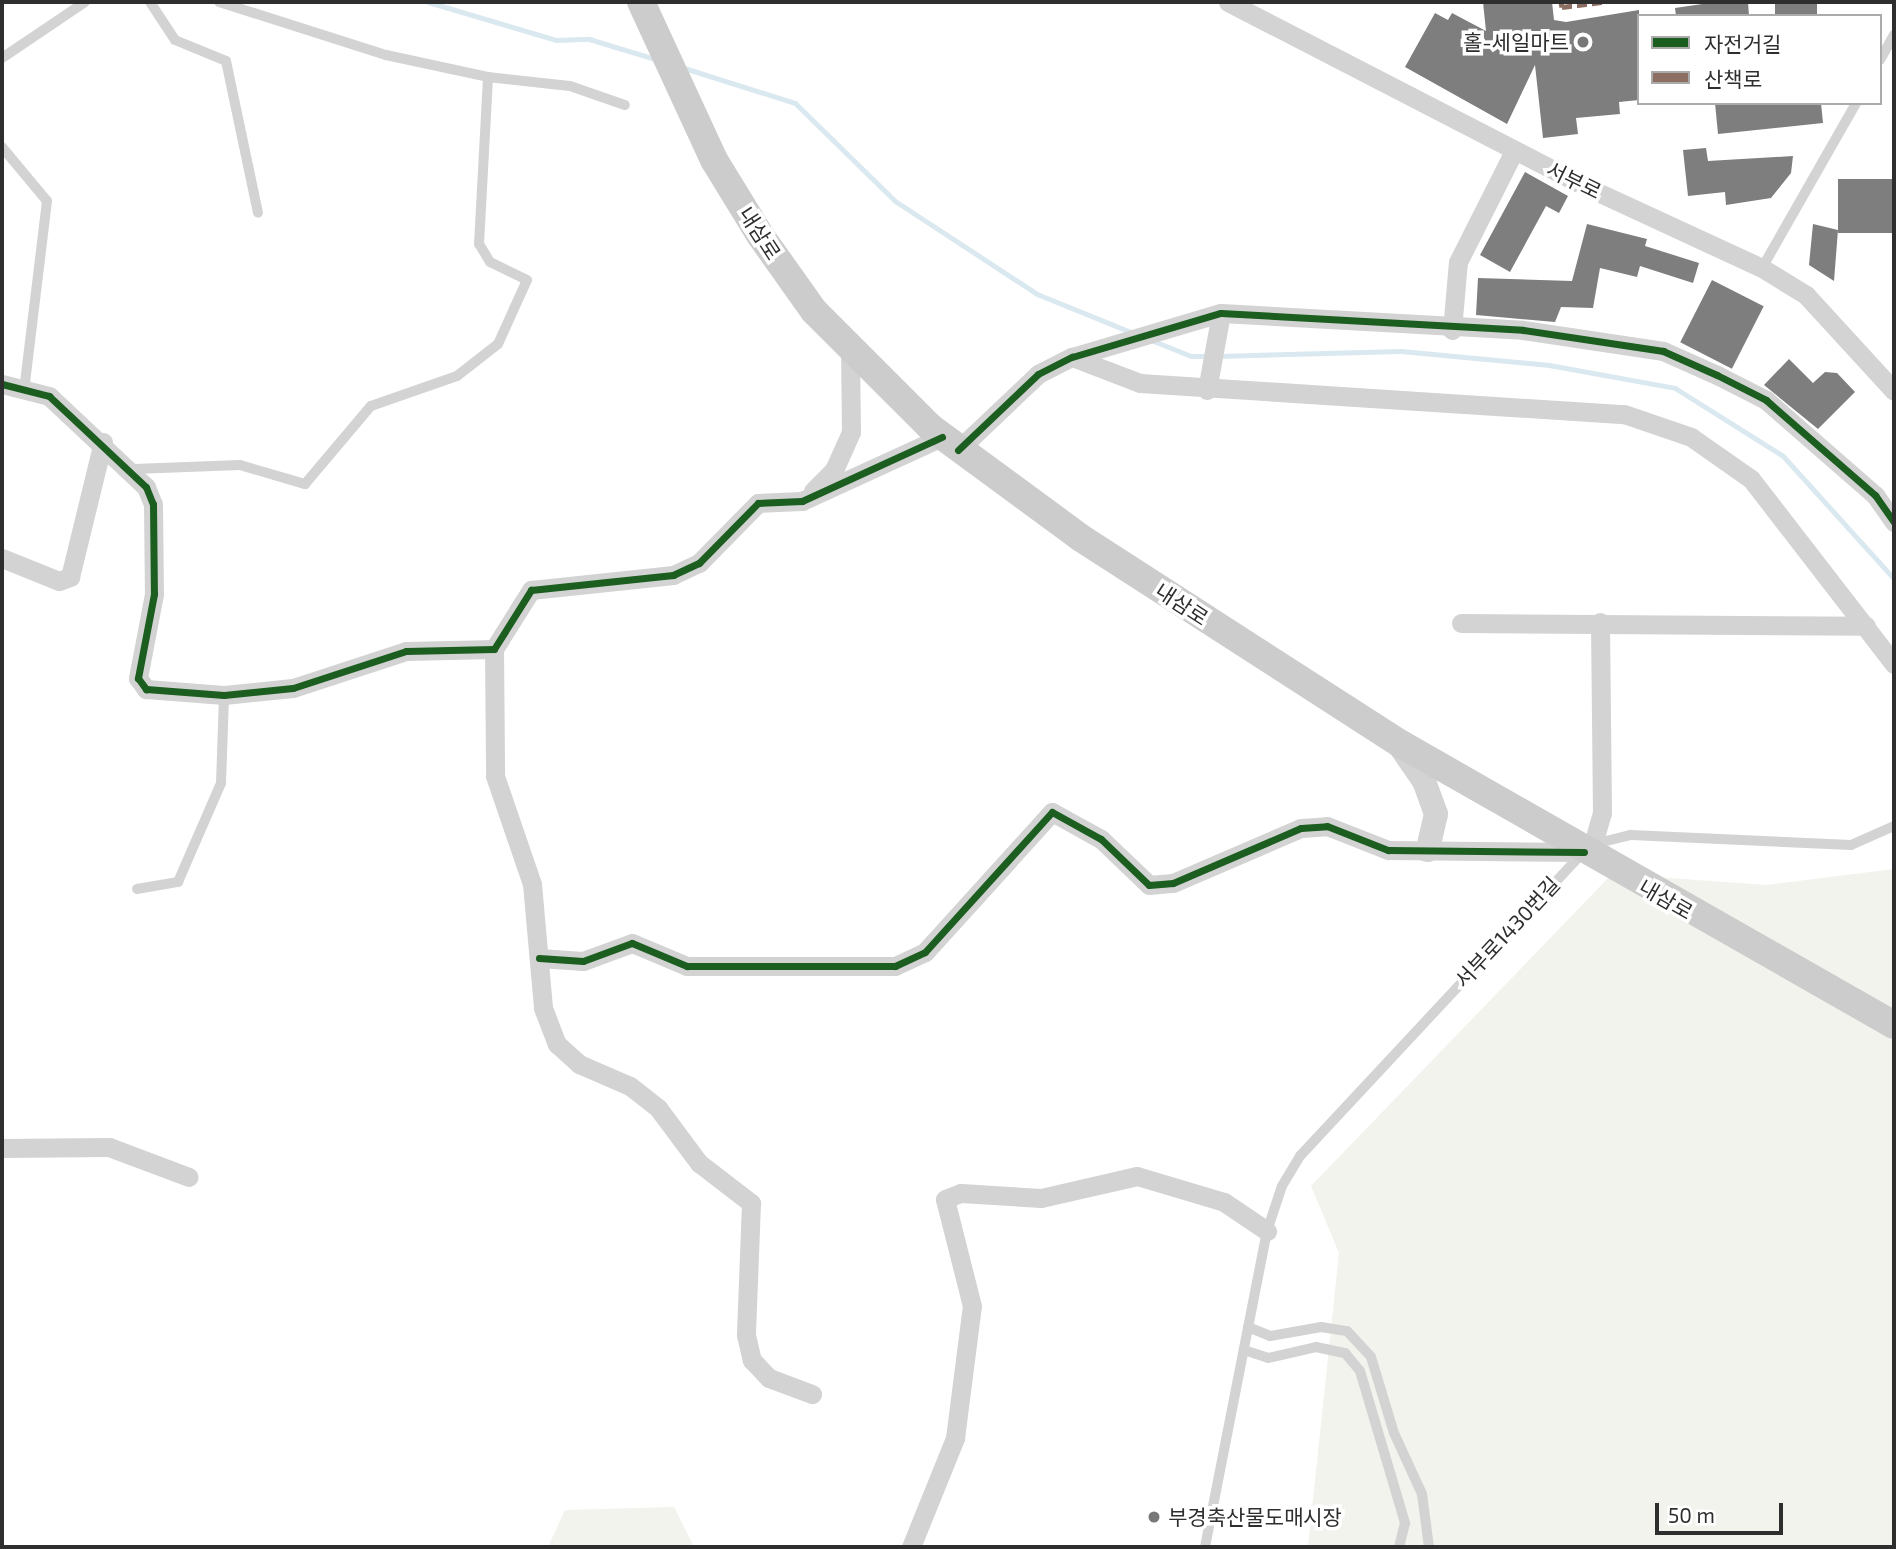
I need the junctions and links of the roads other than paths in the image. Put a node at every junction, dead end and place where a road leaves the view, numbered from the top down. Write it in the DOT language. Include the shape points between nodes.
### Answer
graph roads {
  1 [pos="85,2"];
  2 [pos="150,2"];
  3 [pos="219,2"];
  4 [pos="641,2"];
  5 [pos="1228,2"];
  6 [pos="1894,35"];
  7 [pos="1882,56"];
  8 [pos="2,58"];
  9 [pos="488,77"];
  10 [pos="625,105"];
  11 [pos="1855,105"];
  12 [pos="2,147"];
  13 [pos="1514,151"];
  14 [pos="258,213"];
  15 [pos="1762,268"];
  16 [pos="1220,318"];
  17 [pos="1452,330"];
  18 [pos="850,348"];
  19 [pos="1072,357"];
  20 [pos="2,384"];
  21 [pos="24,390"];
  22 [pos="1207,390"];
  23 [pos="1894,391"];
  24 [pos="103,442"];
  25 [pos="950,444"];
  26 [pos="134,469"];
  27 [pos="802,501"];
  28 [pos="1894,522"];
  29 [pos="2,558"];
  30 [pos="1600,622"];
  31 [pos="1461,623"];
  32 [pos="1866,626"];
  33 [pos="494,649"];
  34 [pos="1894,664"];
  35 [pos="224,695"];
  36 [pos="1397,742"];
  37 [pos="1894,826"];
  38 [pos="1589,848"];
  39 [pos="1428,850"];
  40 [pos="137,889"];
  41 [pos="540,958"];
  42 [pos="1894,1025"];
  43 [pos="2,1148"];
  44 [pos="189,1177"];
  45 [pos="1266,1231"];
  46 [pos="1248,1327"];
  47 [pos="1244,1350"];
  48 [pos="812,1394"];
  49 [pos="911,1547"];
  50 [pos="1205,1547"];
  51 [pos="1399,1547"];
  52 [pos="1429,1547"];
  1 -- 8 [label="lane"];
  2 -- 14 [label="lane" via="174,40 226,61"];
  3 -- 9 [label="lane" via="386,55"];
  4 -- 18 [label="main road, 내삼로" via="714,160 814,311"];
  5 -- 13 [label="street, 서부로"];
  6 -- 7 [label="lane"];
  9 -- 10 [label="lane" via="570,86"];
  9 -- 26 [label="lane" via="479,244 490,262 527,281 498,344 457,376 371,406 305,484 240,465"];
  11 -- 15 [label="lane"];
  12 -- 21 [label="lane" via="47,201"];
  13 -- 15 [label="street, 서부로"];
  13 -- 17 [label="street" via="1458,262"];
  15 -- 23 [label="street, 서부로" via="1806,295"];
  16 -- 17 [label="street"];
  16 -- 19 [label="street"];
  16 -- 22 [label="street"];
  17 -- 28 [label="street" via="1523,330 1663,351 1766,400 1875,495"];
  18 -- 25 [label="main road, 내삼로"];
  18 -- 27 [label="street" via="851,432 834,470"];
  19 -- 22 [label="street" via="1140,383"];
  19 -- 25 [label="street" via="1038,374"];
  20 -- 21 [label="street"];
  21 -- 24 [label="street" via="49,396"];
  22 -- 32 [label="street" via="1623,414 1691,437 1751,479"];
  24 -- 26 [label="street"];
  24 -- 29 [label="street" via="70,577 59,581"];
  25 -- 27 [label="street"];
  25 -- 36 [label="main road, 내삼로" via="1080,538"];
  26 -- 35 [label="street" via="153,504 154,594 138,678 146,689"];
  27 -- 33 [label="street" via="758,503 699,563 673,575 531,590"];
  30 -- 31 [label="street"];
  30 -- 32 [label="street"];
  30 -- 38 [label="street" via="1602,813"];
  32 -- 34 [label="street"];
  33 -- 35 [label="street" via="406,652 293,688"];
  33 -- 41 [label="street" via="495,776 532,884"];
  35 -- 40 [label="lane" via="221,783 178,882"];
  36 -- 38 [label="main road, 내삼로"];
  36 -- 39 [label="street" via="1424,781 1436,814"];
  37 -- 38 [label="lane" via="1851,845 1631,835"];
  38 -- 39 [label="street"];
  38 -- 42 [label="main road, 내삼로"];
  38 -- 45 [label="lane, 서부로1430번길" via="1300,1156"];
  39 -- 41 [label="street" via="1388,850 1327,826 1301,828 1173,883 1149,885 1101,839 1052,812 925,952 895,966 687,966 632,943 583,961"];
  41 -- 48 [label="street" via="543,1008 557,1044 579,1064 631,1086 658,1108 699,1163 751,1203 746,1335 752,1360 769,1378"];
  43 -- 44 [label="street" via="109,1147"];
  45 -- 46 [label="lane, 서부로1430번길"];
  45 -- 49 [label="street" via="1224,1202 1137,1176 1041,1198 961,1193 945,1199 971,1306 955,1438"];
  46 -- 47 [label="lane, 서부로1430번길"];
  46 -- 52 [label="lane" via="1270,1336 1321,1327 1347,1331 1371,1357 1394,1433 1422,1494"];
  47 -- 50 [label="lane, 서부로1430번길"];
  47 -- 51 [label="lane" via="1268,1358 1316,1347 1345,1353 1360,1371 1405,1523"];
}
